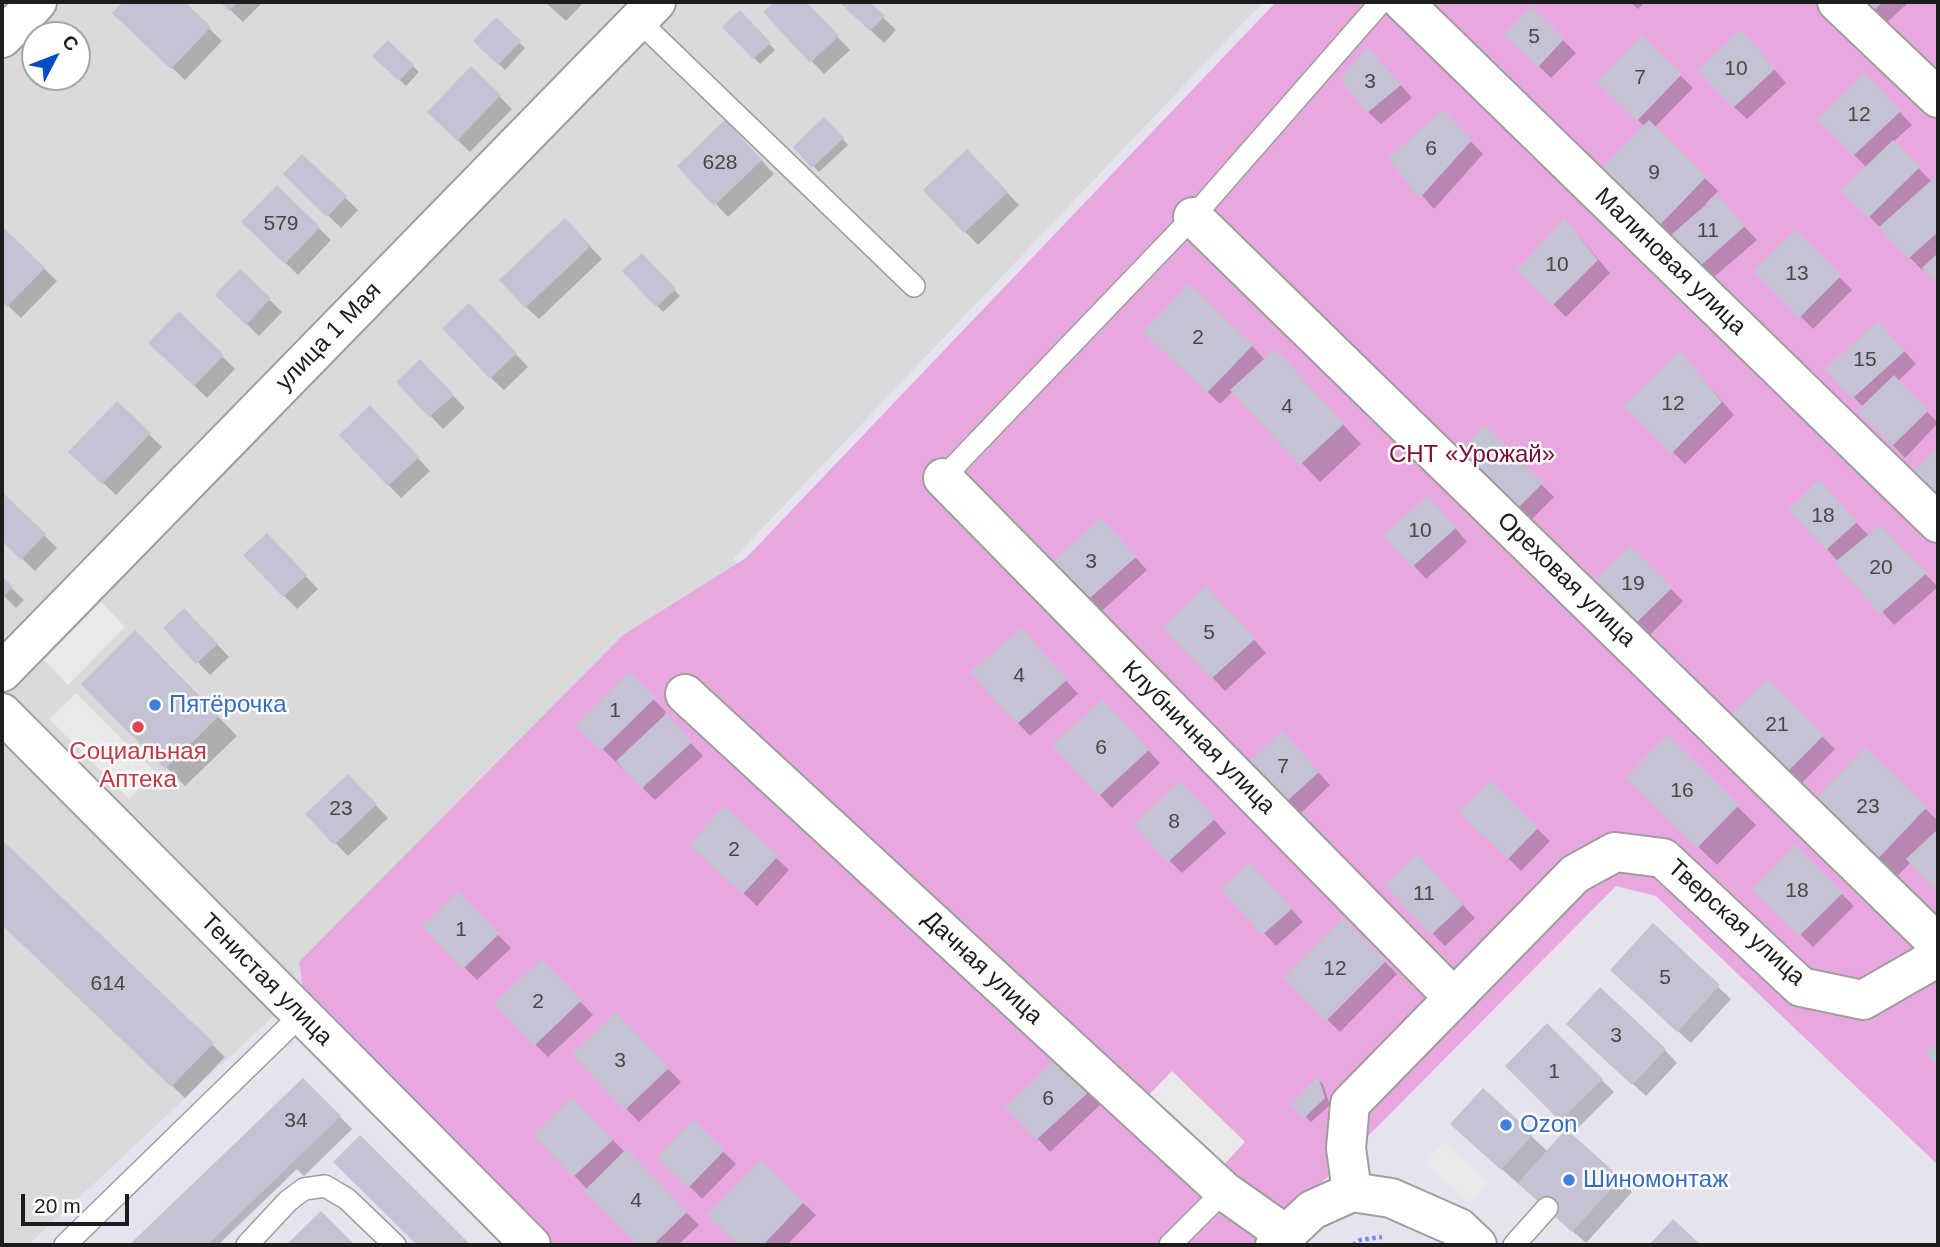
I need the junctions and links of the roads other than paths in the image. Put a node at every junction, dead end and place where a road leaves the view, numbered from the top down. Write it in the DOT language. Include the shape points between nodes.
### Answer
graph roads {
  1 [pos="37,2"];
  2 [pos="1381,2"];
  3 [pos="1402,2"];
  4 [pos="1837,2"];
  5 [pos="647,11"];
  6 [pos="2,38"];
  7 [pos="1938,97"];
  8 [pos="1193,217"];
  9 [pos="915,286"];
  10 [pos="943,478"];
  11 [pos="1938,523"];
  12 [pos="2,672"];
  13 [pos="685,694"];
  14 [pos="2,713"];
  15 [pos="1938,944"];
  16 [pos="1938,957"];
  17 [pos="1453,997"];
  18 [pos="301,1015"];
  19 [pos="1224,1191"];
  20 [pos="1352,1192"];
  21 [pos="1546,1208"];
  22 [pos="1280,1240"];
  23 [pos="65,1245"];
  24 [pos="247,1245"];
  25 [pos="395,1245"];
  26 [pos="531,1245"];
  27 [pos="1170,1245"];
  28 [pos="1477,1245"];
  29 [pos="1514,1245"];
  1 -- 6 [label="street"];
  2 -- 8 [label="lane"];
  3 -- 11 [label="street, Малиновая улица"];
  4 -- 7 [label="street"];
  5 -- 9 [label="lane"];
  5 -- 12 [label="street, улица 1 Мая"];
  8 -- 10 [label="lane"];
  8 -- 15 [label="street, Ореховая улица"];
  10 -- 17 [label="street, Клубничная улица"];
  13 -- 19 [label="street, Дачная улица"];
  14 -- 18 [label="street, Тенистая улица"];
  16 -- 17 [label="street, Тверская улица" via="1863,1000 1801,987 1663,858 1615,852 1575,874"];
  17 -- 20 [label="street, Тверская улица" via="1350,1104 1346,1148"];
  18 -- 23 [label="lane"];
  18 -- 26 [label="street, Тенистая улица"];
  19 -- 22 [label="street, Дачная улица"];
  19 -- 27 [label="lane"];
  20 -- 22 [label="street" via="1312,1210"];
  20 -- 28 [label="street" via="1391,1198 1459,1228"];
  21 -- 29 [label="lane"];
  24 -- 25 [label="lane" via="288,1200 304,1189 325,1186 347,1199"];
}
